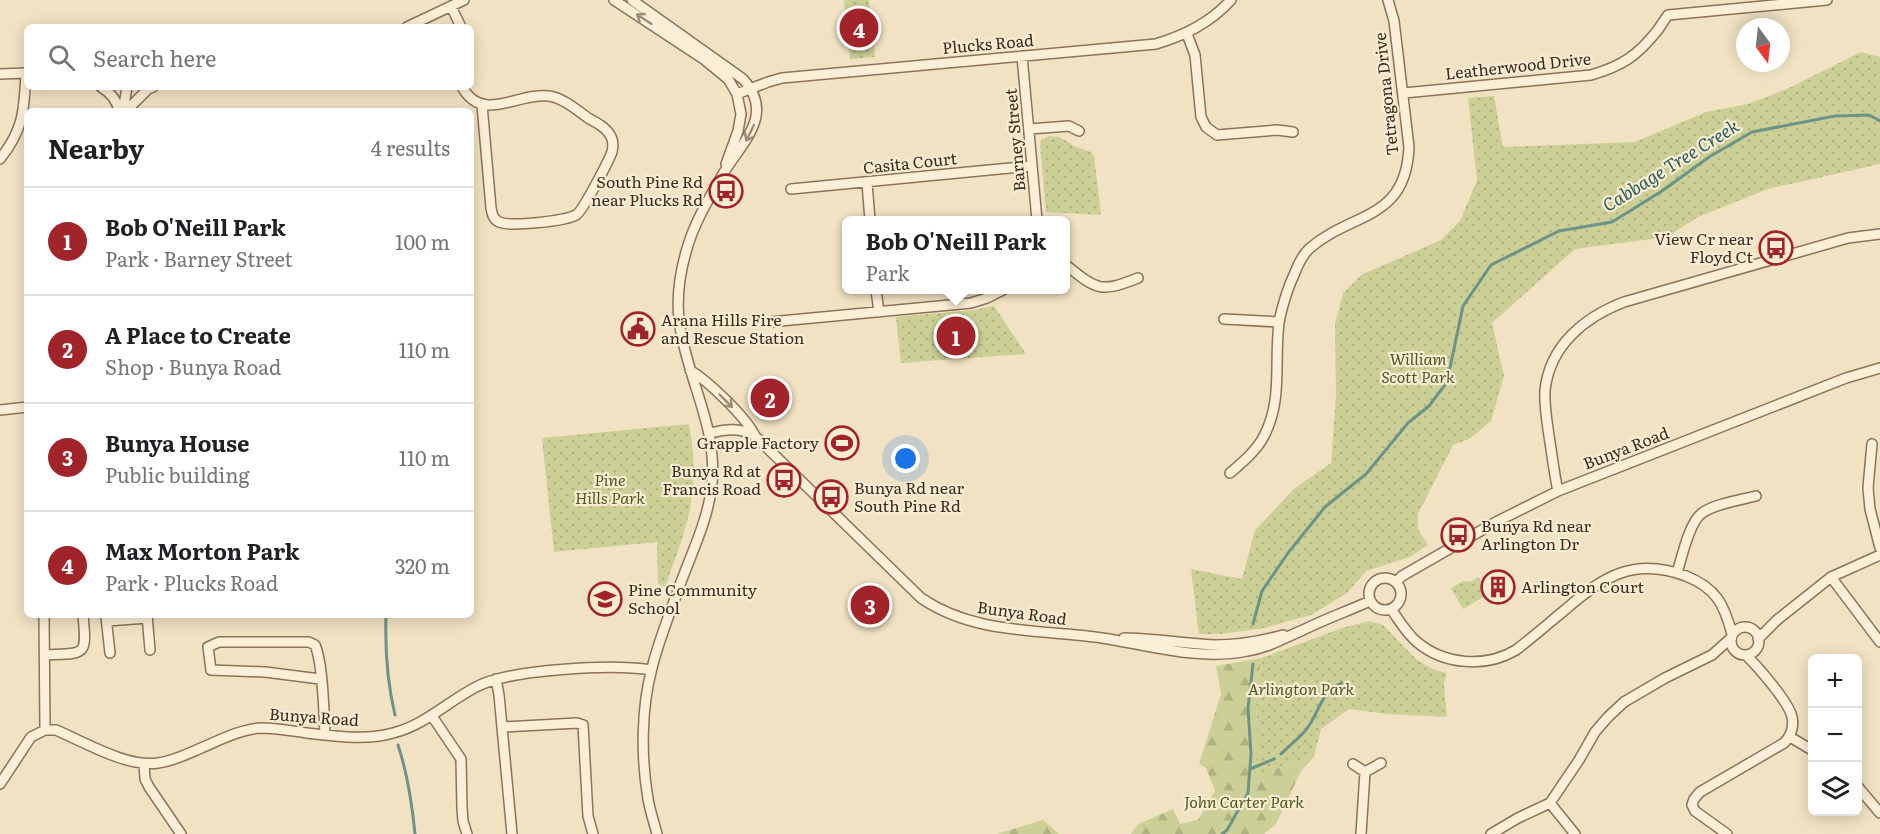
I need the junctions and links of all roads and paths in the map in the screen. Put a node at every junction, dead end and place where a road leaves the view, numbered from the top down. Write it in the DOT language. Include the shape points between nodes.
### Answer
graph roads {
  1 [pos="464,0"];
  2 [pos="614,0"];
  3 [pos="632,0"];
  4 [pos="1230,0"];
  5 [pos="1388,0"];
  6 [pos="1827,0"];
  7 [pos="451,6"];
  8 [pos="413,24"];
  9 [pos="460,24"];
  10 [pos="1187,34"];
  11 [pos="1022,56"];
  12 [pos="24,73"];
  13 [pos="0,74"];
  14 [pos="751,88"];
  15 [pos="25,90"];
  16 [pos="106,90"];
  17 [pos="126,90"];
  18 [pos="147,90"];
  19 [pos="464,90"];
  20 [pos="1404,93"];
  21 [pos="737,94"];
  22 [pos="482,105"];
  23 [pos="121,108"];
  24 [pos="124,108"];
  25 [pos="126,108"];
  26 [pos="1029,129"];
  27 [pos="1078,131"];
  28 [pos="1293,132"];
  29 [pos="0,159"];
  30 [pos="1032,166"];
  31 [pos="724,172"];
  32 [pos="867,183"];
  33 [pos="791,189"];
  34 [pos="870,216"];
  35 [pos="1037,216"];
  36 [pos="1880,234"];
  37 [pos="1070,269"];
  38 [pos="1138,278"];
  39 [pos="877,294"];
  40 [pos="995,294"];
  41 [pos="879,312"];
  42 [pos="1224,319"];
  43 [pos="770,322"];
  44 [pos="1279,322"];
  45 [pos="1880,368"];
  46 [pos="690,370"];
  47 [pos="24,407"];
  48 [pos="0,410"];
  49 [pos="710,433"];
  50 [pos="756,437"];
  51 [pos="1872,444"];
  52 [pos="1230,473"];
  53 [pos="1558,491"];
  54 [pos="1756,496"];
  55 [pos="1880,548"];
  56 [pos="1880,555"];
  57 [pos="1677,573"];
  58 [pos="1831,578"];
  59 [pos="1396,582"];
  60 [pos="1370,601"];
  61 [pos="1391,609"];
  62 [pos="1726,610"];
  63 [pos="44,618"];
  64 [pos="83,618"];
  65 [pos="106,618"];
  66 [pos="147,618"];
  67 [pos="1776,620"];
  68 [pos="1748,628"];
  69 [pos="1732,636"];
  70 [pos="1758,639"];
  71 [pos="1880,642"];
  72 [pos="150,650"];
  73 [pos="1736,652"];
  74 [pos="1751,652"];
  75 [pos="110,653"];
  76 [pos="45,655"];
  77 [pos="1712,655"];
  78 [pos="651,670"];
  79 [pos="320,678"];
  80 [pos="496,679"];
  81 [pos="432,716"];
  82 [pos="502,727"];
  83 [pos="45,730"];
  84 [pos="325,735"];
  85 [pos="1790,737"];
  86 [pos="1808,748"];
  87 [pos="1381,763"];
  88 [pos="144,764"];
  89 [pos="1353,764"];
  90 [pos="1365,772"];
  91 [pos="0,784"];
  92 [pos="1862,793"];
  93 [pos="1550,803"];
  94 [pos="1880,813"];
  95 [pos="181,834"];
  96 [pos="467,834"];
  97 [pos="512,834"];
  98 [pos="593,834"];
  99 [pos="657,834"];
  100 [pos="1362,834"];
  101 [pos="1491,834"];
  102 [pos="1575,834"];
  103 [pos="1727,834"];
  1 -- 7 [label="street"];
  21 -- 2 [label="street, one-way" via="719,70"];
  3 -- 14 [label="street"];
  4 -- 10 [label="street, Plucks Road"];
  5 -- 20 [label="street, Tetragona Drive"];
  6 -- 20 [label="street, Leatherwood Drive" via="1668,15 1630,60 1592,75"];
  7 -- 8 [label="street"];
  7 -- 9 [label="street"];
  10 -- 11 [label="street, Plucks Road" via="1156,44"];
  10 -- 28 [label="street" via="1195,55 1201,117 1206,127 1217,135"];
  11 -- 14 [label="street, Plucks Road" via="782,78"];
  11 -- 26 [label="street, Barney Street"];
  12 -- 13 [label="street"];
  14 -- 21 [label="street, Plucks Road"];
  14 -- 31 [label="street, one-way" via="757,106 754,124"];
  15 -- 29 [label="street" via="21,124"];
  16 -- 23 [label="street"];
  17 -- 24 [label="street"];
  18 -- 25 [label="street"];
  19 -- 22 [label="street" via="470,99"];
  20 -- 44 [label="street, Tetragona Drive" via="1409,147 1403,179 1382,208 1336,230 1308,250 1293,276"];
  21 -- 31 [label="street" via="740,123"];
  22 -- 22 [label="street" via="554,97 607,130 613,142 611,153 578,213 562,219 510,225 494,218"];
  26 -- 27 [label="street" via="1069,126"];
  26 -- 30 [label="street, Barney Street"];
  30 -- 32 [label="street, Casita Court"];
  30 -- 35 [label="street, Barney Street"];
  31 -- 46 [label="street" via="694,231 679,281 681,336"];
  32 -- 33 [label="street, Casita Court"];
  32 -- 34 [label="street"];
  36 -- 53 [label="street" via="1848,238 1624,302 1585,322 1563,342 1546,382 1545,403"];
  37 -- 38 [label="street" via="1097,287 1117,286"];
  39 -- 41 [label="street"];
  40 -- 41 [label="street" via="971,303"];
  41 -- 43 [label="street"];
  42 -- 44 [label="street"];
  44 -- 52 [label="street, Tetragona Drive" via="1274,409 1264,436 1247,459"];
  45 -- 53 [label="street, Bunya Road" via="1845,378"];
  46 -- 49 [label="street"];
  46 -- 50 [label="street, Bunya Road, one-way" via="750,424"];
  47 -- 48 [label="street"];
  49 -- 50 [label="street, Bunya Road" via="740,430"];
  49 -- 78 [label="street" via="712,484 707,509"];
  50 -- 60 [label="street, Bunya Road" via="921,598 951,615 991,627 1225,654 1280,642"];
  51 -- 55 [label="street" via="1868,488"];
  53 -- 59 [label="street, Bunya Road" via="1496,522"];
  54 -- 57 [label="street" via="1702,513 1693,525"];
  56 -- 58 [label="street"];
  57 -- 61 [label="street" via="1653,568 1614,574 1592,587 1516,650 1482,662 1446,658 1430,651 1416,641"];
  57 -- 62 [label="street" via="1708,588"];
  58 -- 67 [label="street"];
  58 -- 71 [label="street"];
  59 -- 60 [label="street" via="1382,578 1373,583 1368,591"];
  59 -- 61 [label="street" via="1400,597"];
  60 -- 61 [label="street" via="1381,610"];
  62 -- 68 [label="street"];
  62 -- 69 [label="street"];
  63 -- 76 [label="street"];
  64 -- 76 [label="street" via="85,640 81,651"];
  65 -- 75 [label="street"];
  66 -- 72 [label="street"];
  67 -- 68 [label="street"];
  67 -- 70 [label="street"];
  68 -- 69 [label="street" via="1736,630"];
  68 -- 70 [label="street"];
  69 -- 73 [label="street" via="1731,646"];
  69 -- 77 [label="street"];
  70 -- 74 [label="street"];
  73 -- 74 [label="street"];
  73 -- 77 [label="street"];
  74 -- 85 [label="street" via="1790,711"];
  76 -- 83 [label="street"];
  77 -- 93 [label="street" via="1624,702 1595,732"];
  78 -- 80 [label="street, Bunya Road" via="585,669"];
  78 -- 99 [label="street" via="643,739 648,800"];
  79 -- 79 [label="street" via="318,651 309,642 219,642 208,647 211,670"];
  79 -- 84 [label="street"];
  80 -- 81 [label="street, Bunya Road" via="477,686"];
  80 -- 82 [label="street"];
  81 -- 84 [label="street, Bunya Road" via="380,736"];
  81 -- 96 [label="street" via="461,759 462,814"];
  82 -- 97 [label="street"];
  82 -- 98 [label="street" via="583,725 588,816"];
  83 -- 88 [label="street, Bunya Road" via="56,730"];
  83 -- 91 [label="street" via="31,737"];
  84 -- 88 [label="street, Bunya Road" via="257,728 174,759"];
  85 -- 86 [label="street"];
  85 -- 103 [label="street" via="1696,795 1692,805 1695,811"];
  87 -- 90 [label="street"];
  88 -- 95 [label="street" via="149,787"];
  89 -- 90 [label="street"];
  90 -- 100 [label="street"];
  92 -- 94 [label="street"];
  93 -- 101 [label="street"];
  93 -- 102 [label="street"];
}
